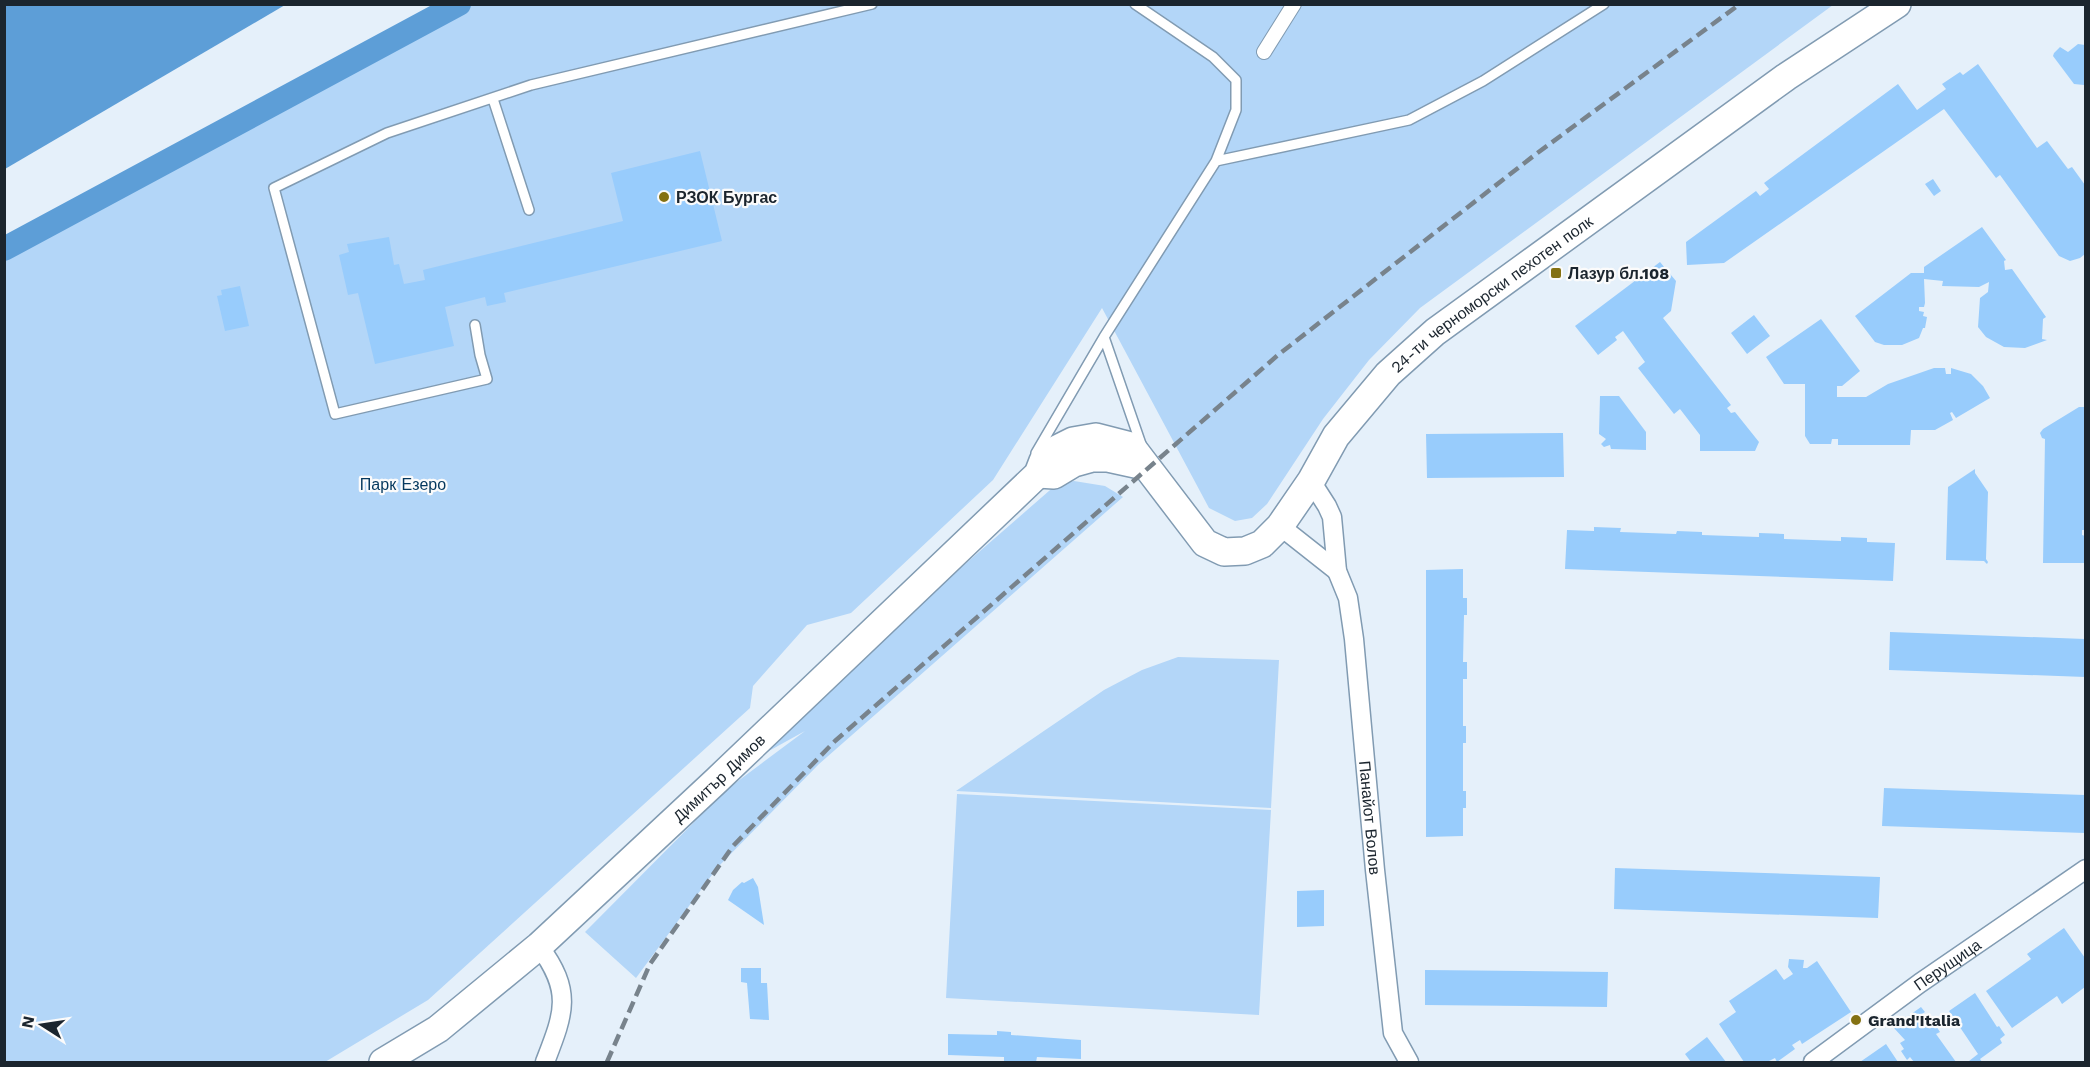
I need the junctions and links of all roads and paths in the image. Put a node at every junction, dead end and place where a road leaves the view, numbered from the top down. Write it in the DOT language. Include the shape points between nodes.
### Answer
graph roads {
  1 [pos="872,4"];
  2 [pos="1135,4"];
  3 [pos="1294,4"];
  4 [pos="1604,4"];
  5 [pos="1897,4"];
  6 [pos="1264,52"];
  7 [pos="493,99"];
  8 [pos="1216,161"];
  9 [pos="530,210"];
  10 [pos="475,325"];
  11 [pos="1104,337"];
  12 [pos="1148,467"];
  13 [pos="1038,474"];
  14 [pos="1311,481"];
  15 [pos="1280,526"];
  16 [pos="1337,572"];
  17 [pos="2085,869"];
  18 [pos="539,946"];
  19 [pos="383,1062"];
  20 [pos="545,1062"];
  21 [pos="1409,1062"];
  22 [pos="1813,1062"];
  1 -- 7 [label="lane" via="543,82"];
  2 -- 8 [label="lane" via="1214,57 1236,80 1236,110"];
  3 -- 6 [label="street"];
  4 -- 8 [label="lane" via="1483,81 1409,120"];
  5 -- 14 [label="main road, 24-ти черноморски пехотен полк" via="1786,77 1435,332 1388,374 1350,418"];
  7 -- 9 [label="lane"];
  7 -- 10 [label="lane" via="387,133 274,188 335,414 487,379"];
  8 -- 11 [label="lane"];
  11 -- 12 [label="lane"];
  11 -- 13 [label="lane" via="1038,447 1033,460"];
  12 -- 13 [label="main road" via="1092,458 1054,475"];
  12 -- 15 [label="main road, 24-ти черноморски пехотен полк" via="1205,543 1224,552 1245,551 1262,544"];
  13 -- 18 [label="main road, Димитър Димов"];
  14 -- 15 [label="main road, 24-ти черноморски пехотен полк"];
  14 -- 16 [label="street, Панайот Волов" via="1332,517"];
  15 -- 16 [label="street, Панайот Волов"];
  16 -- 21 [label="street, Панайот Волов" via="1348,598 1354,639 1393,1033"];
  17 -- 22 [label="street, Перущица"];
  18 -- 19 [label="main road, Димитър Димов" via="438,1029"];
  18 -- 20 [label="street" via="552,963 562,1001 561,1021"];
}
